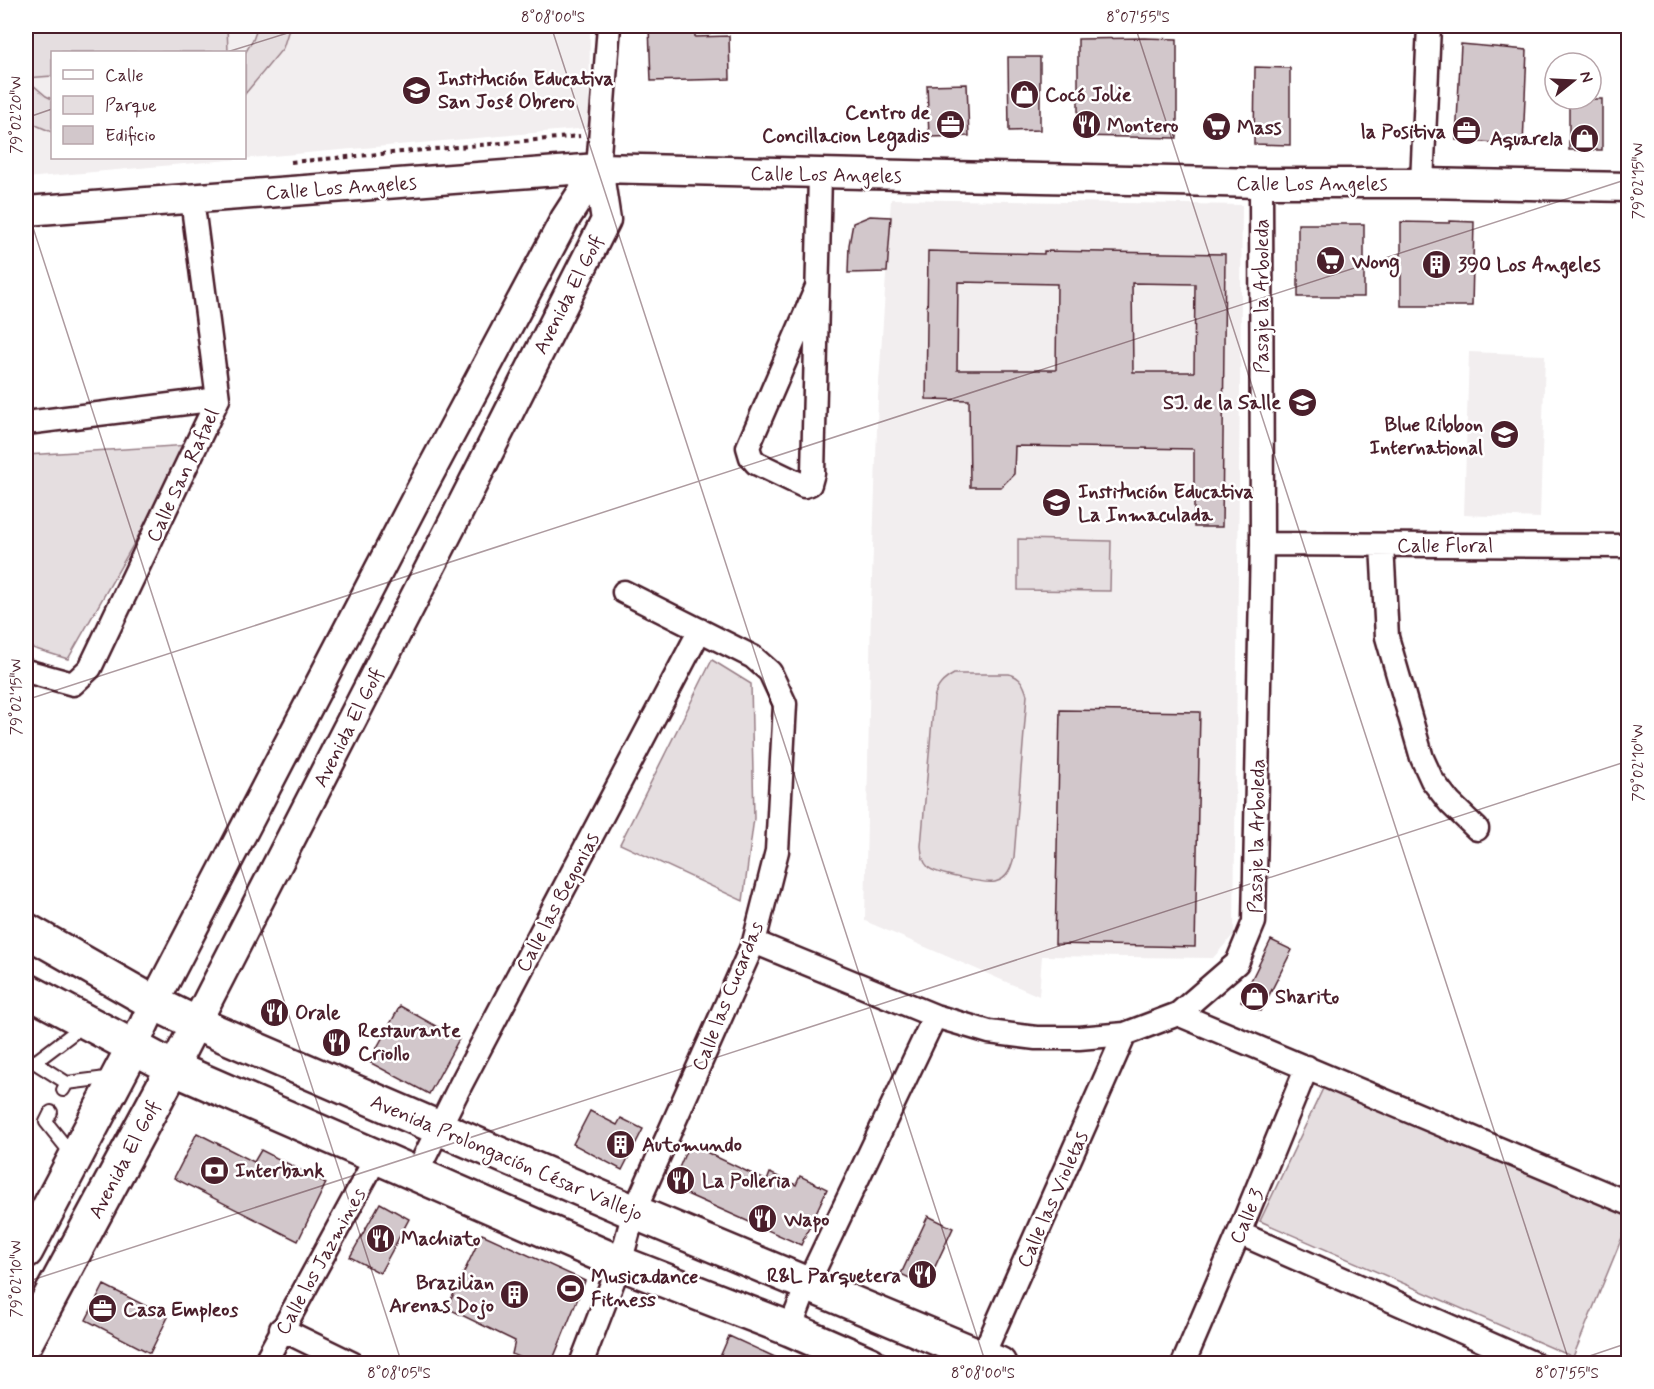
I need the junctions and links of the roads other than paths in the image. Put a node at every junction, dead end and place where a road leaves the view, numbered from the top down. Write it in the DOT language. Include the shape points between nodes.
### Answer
graph roads {
  1 [pos="609,26"];
  2 [pos="1429,26"];
  3 [pos="598,168"];
  4 [pos="820,175"];
  5 [pos="1261,183"];
  6 [pos="1422,183"];
  7 [pos="1629,187"];
  8 [pos="192,198"];
  9 [pos="26,211"];
  10 [pos="817,287"];
  11 [pos="218,399"];
  12 [pos="26,423"];
  13 [pos="418,495"];
  14 [pos="458,513"];
  15 [pos="1262,544"];
  16 [pos="1382,544"];
  17 [pos="1629,546"];
  18 [pos="624,592"];
  19 [pos="700,630"];
  20 [pos="26,671"];
  21 [pos="1477,829"];
  22 [pos="26,930"];
  23 [pos="754,942"];
  24 [pos="26,990"];
  25 [pos="154,1003"];
  26 [pos="1178,1014"];
  27 [pos="935,1016"];
  28 [pos="87,1023"];
  29 [pos="195,1023"];
  30 [pos="1125,1034"];
  31 [pos="30,1060"];
  32 [pos="126,1062"];
  33 [pos="1307,1067"];
  34 [pos="172,1068"];
  35 [pos="51,1112"];
  36 [pos="439,1127"];
  37 [pos="75,1158"];
  38 [pos="376,1158"];
  39 [pos="416,1174"];
  40 [pos="1629,1203"];
  41 [pos="634,1212"];
  42 [pos="1239,1233"];
  43 [pos="26,1251"];
  44 [pos="620,1263"];
  45 [pos="807,1285"];
  46 [pos="281,1329"];
  47 [pos="790,1329"];
  48 [pos="26,1342"];
  49 [pos="987,1361"];
  50 [pos="264,1364"];
  51 [pos="353,1364"];
  52 [pos="581,1364"];
  53 [pos="870,1364"];
  54 [pos="1183,1364"];
  55 [pos="1535,1364"];
  1 -- 3 [label="street"];
  2 -- 6 [label="street"];
  3 -- 4 [label="street, Calle Los Angeles"];
  3 -- 8 [label="street, Calle Los Angeles"];
  3 -- 13 [label="street, Avenida El Golf" via="565,219"];
  3 -- 14 [label="street, Avenida El Golf" via="606,220"];
  4 -- 5 [label="street, Calle Los Angeles"];
  4 -- 10 [label="street"];
  5 -- 6 [label="street, Calle Los Angeles"];
  5 -- 15 [label="street, Pasaje la Arboleda"];
  6 -- 7 [label="street, Calle Los Angeles"];
  8 -- 9 [label="street, Calle Los Angeles"];
  8 -- 11 [label="street, Calle San Rafael"];
  10 -- 10 [label="street" via="813,473 810,484 804,486 756,463 748,447"];
  11 -- 12 [label="street"];
  11 -- 20 [label="street, Calle San Rafael" via="90,668 73,684"];
  13 -- 14 [label="street"];
  13 -- 25 [label="street, Avenida El Golf"];
  14 -- 29 [label="street, Avenida El Golf"];
  15 -- 16 [label="street, Calle Floral"];
  15 -- 26 [label="street, Pasaje la Arboleda" via="1254,922 1237,963"];
  16 -- 17 [label="street, Calle Floral"];
  16 -- 21 [label="street" via="1387,637 1422,758 1432,780"];
  18 -- 19 [label="street, Calle las Cucardas"];
  19 -- 23 [label="street, Calle las Cucardas" via="753,657 770,672 785,704 777,850"];
  19 -- 36 [label="street, Calle las Begonias"];
  22 -- 25 [label="main road, Avenida Prolongación César Vallejo"];
  23 -- 27 [label="street, Pasaje la Arboleda"];
  23 -- 41 [label="street, Calle las Cucardas"];
  24 -- 28 [label="main road"];
  25 -- 29 [label="main road, Avenida Prolongación César Vallejo"];
  25 -- 32 [label="street, Avenida El Golf"];
  26 -- 30 [label="street, Pasaje la Arboleda"];
  26 -- 33 [label="street"];
  27 -- 30 [label="street, Pasaje la Arboleda" via="990,1032 1036,1038"];
  27 -- 45 [label="street"];
  28 -- 31 [label="lane"];
  28 -- 32 [label="main road"];
  29 -- 34 [label="street, Avenida El Golf"];
  29 -- 36 [label="main road, Avenida Prolongación César Vallejo"];
  30 -- 49 [label="street, Calle las Violetas"];
  31 -- 32 [label="lane" via="65,1086"];
  32 -- 34 [label="main road"];
  32 -- 37 [label="main road, Avenida El Golf"];
  33 -- 40 [label="street"];
  33 -- 42 [label="street, Calle 3"];
  34 -- 38 [label="main road"];
  34 -- 48 [label="main road, Avenida El Golf"];
  35 -- 37 [label="lane" via="46,1122"];
  36 -- 39 [label="street, Calle las Begonias"];
  36 -- 41 [label="main road, Avenida Prolongación César Vallejo"];
  37 -- 43 [label="main road, Avenida El Golf"];
  38 -- 39 [label="main road"];
  38 -- 46 [label="street, Calle los Jazmines"];
  39 -- 44 [label="main road"];
  41 -- 44 [label="street, Calle las Cucardas"];
  41 -- 45 [label="main road, Avenida Prolongación César Vallejo"];
  42 -- 54 [label="street, Calle 3"];
  42 -- 55 [label="street"];
  44 -- 47 [label="main road"];
  44 -- 52 [label="street, Calle las Cucardas"];
  45 -- 47 [label="street"];
  45 -- 49 [label="main road, Avenida Prolongación César Vallejo"];
  46 -- 50 [label="street, Calle los Jazmines"];
  46 -- 51 [label="street"];
  47 -- 53 [label="main road"];
}
